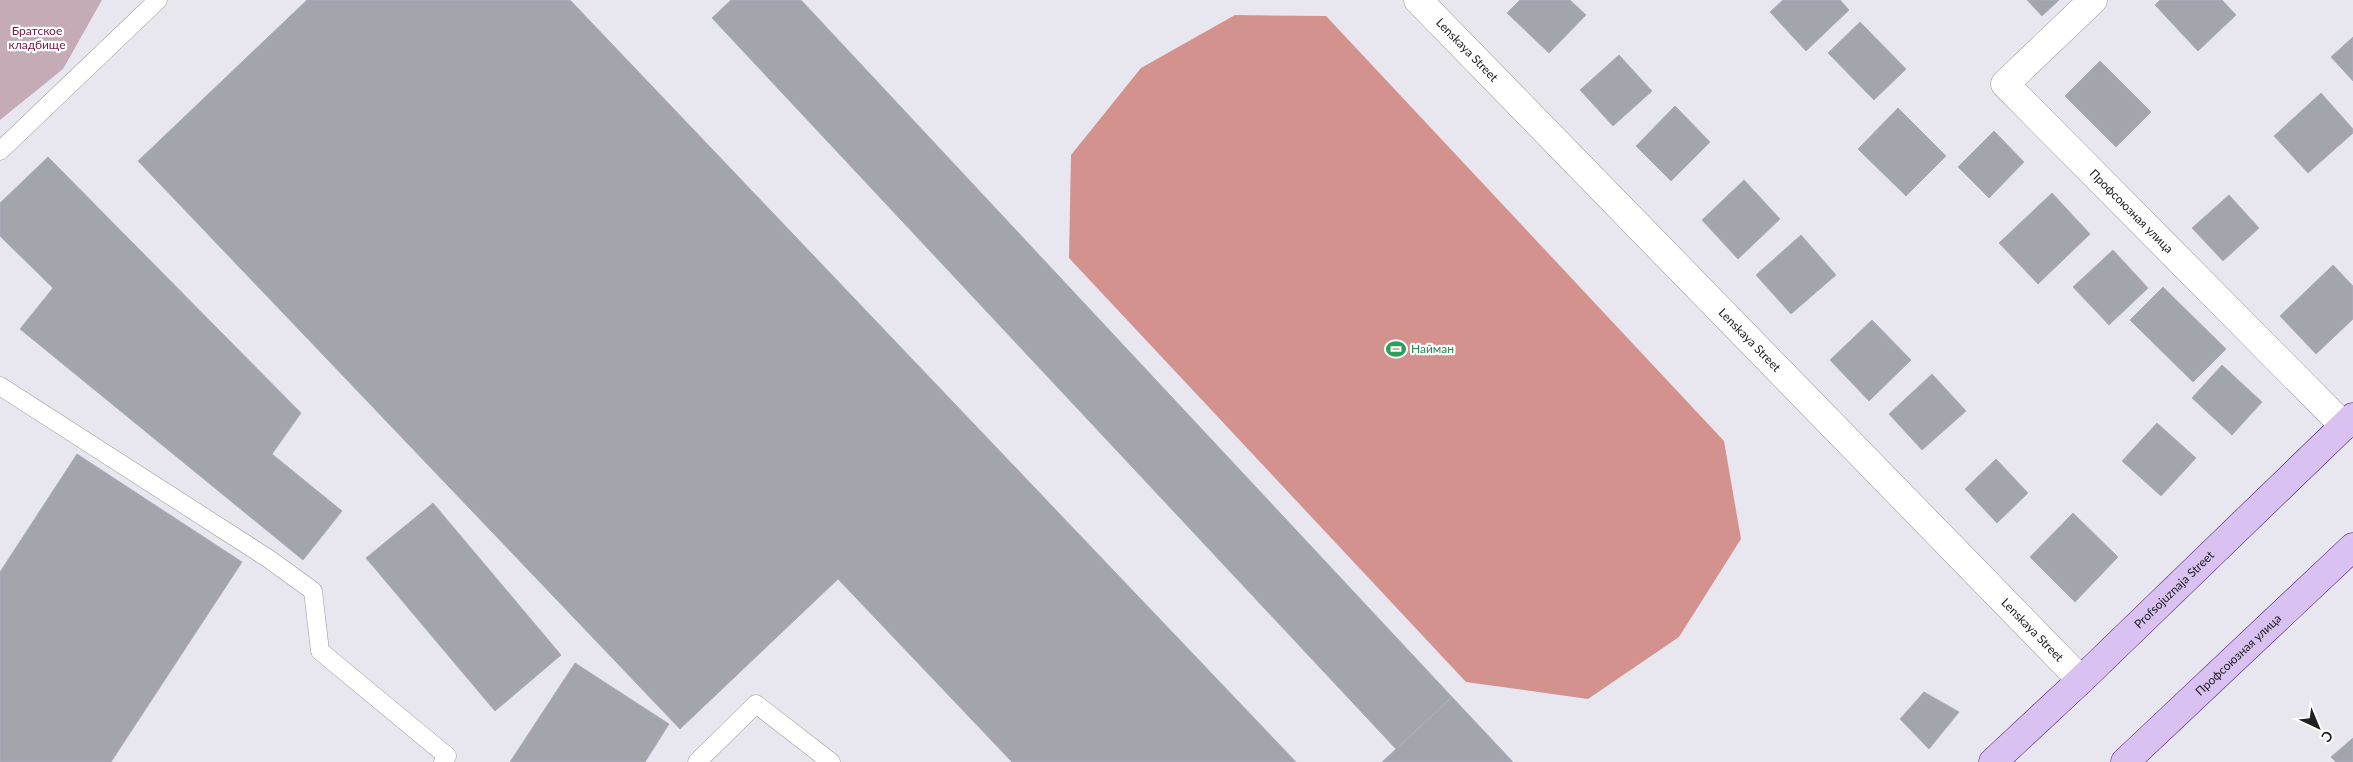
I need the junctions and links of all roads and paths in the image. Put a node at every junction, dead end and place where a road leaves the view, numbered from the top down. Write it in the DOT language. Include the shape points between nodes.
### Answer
graph roads {
  1 [pos="158,0"];
  2 [pos="1418,0"];
  3 [pos="2093,0"];
  4 [pos="0,151"];
  5 [pos="0,386"];
  6 [pos="2348,421"];
  7 [pos="2353,547"];
  8 [pos="2081,680"];
  9 [pos="443,762"];
  10 [pos="697,762"];
  11 [pos="830,762"];
  12 [pos="1993,762"];
  13 [pos="2125,762"];
  1 -- 4 [label="lane"];
  2 -- 8 [label="street, Lenskaya Street"];
  3 -- 6 [label="street, Профсоюзная улица" via="2005,84"];
  5 -- 9 [label="lane" via="269,559 313,591 320,651 447,756"];
  6 -- 8 [label="street, Profsojuznaja Street"];
  7 -- 13 [label="street, Профсоюзная улица"];
  8 -- 12 [label="street, Profsojuznaja Street"];
  10 -- 11 [label="lane" via="756,704"];
}
